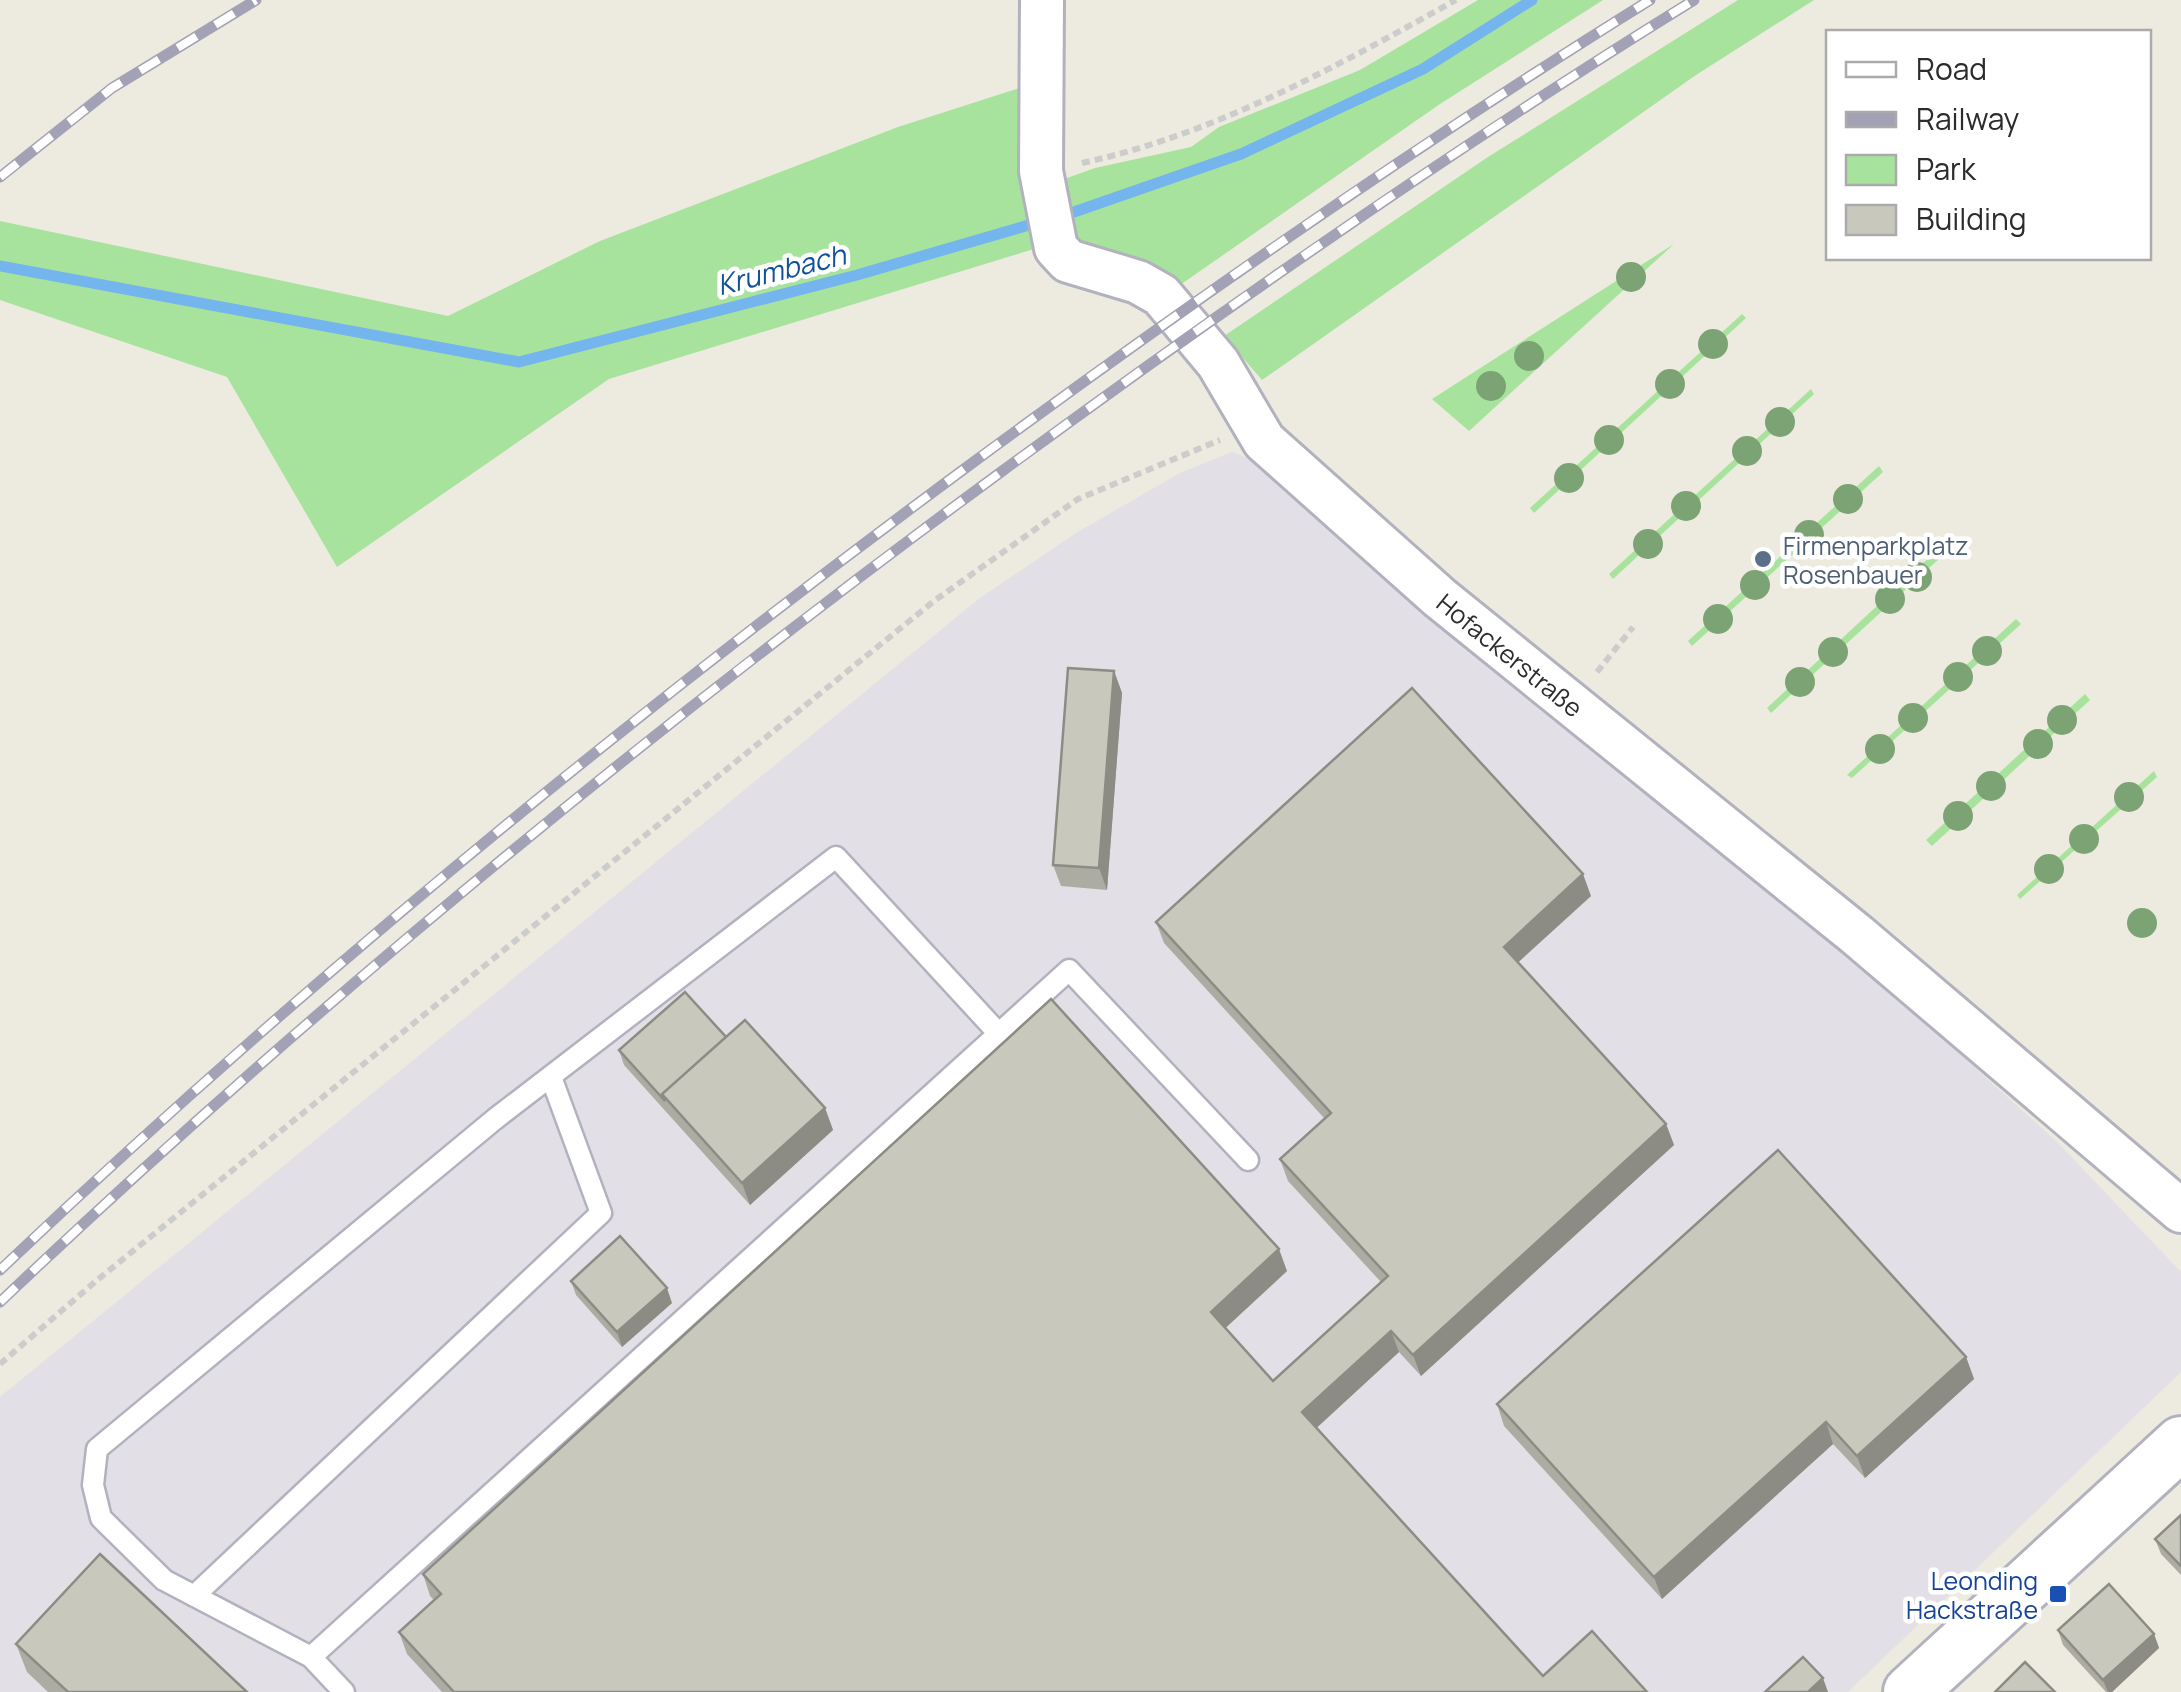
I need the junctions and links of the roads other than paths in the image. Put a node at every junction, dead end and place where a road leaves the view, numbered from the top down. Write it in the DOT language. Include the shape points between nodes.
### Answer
graph roads {
  1 [pos="1042,0"];
  2 [pos="1000,1035"];
  3 [pos="551,1077"];
  4 [pos="1248,1160"];
  5 [pos="2181,1211"];
  6 [pos="2181,1443"];
  7 [pos="194,1596"];
  8 [pos="311,1658"];
  9 [pos="344,1692"];
  10 [pos="1910,1692"];
  1 -- 5 [label="street, Hofackerstraße" via="1046,204 1056,248 1068,261 1162,295 1218,363 1264,440 1440,598 1857,935"];
  2 -- 3 [label="lane" via="836,857"];
  2 -- 4 [label="lane" via="1068,970"];
  2 -- 8 [label="lane"];
  3 -- 7 [label="lane" via="601,1213"];
  3 -- 7 [label="lane" via="98,1448 93,1485 101,1518 164,1580"];
  6 -- 10 [label="street"];
  7 -- 8 [label="lane"];
  8 -- 9 [label="lane"];
}
